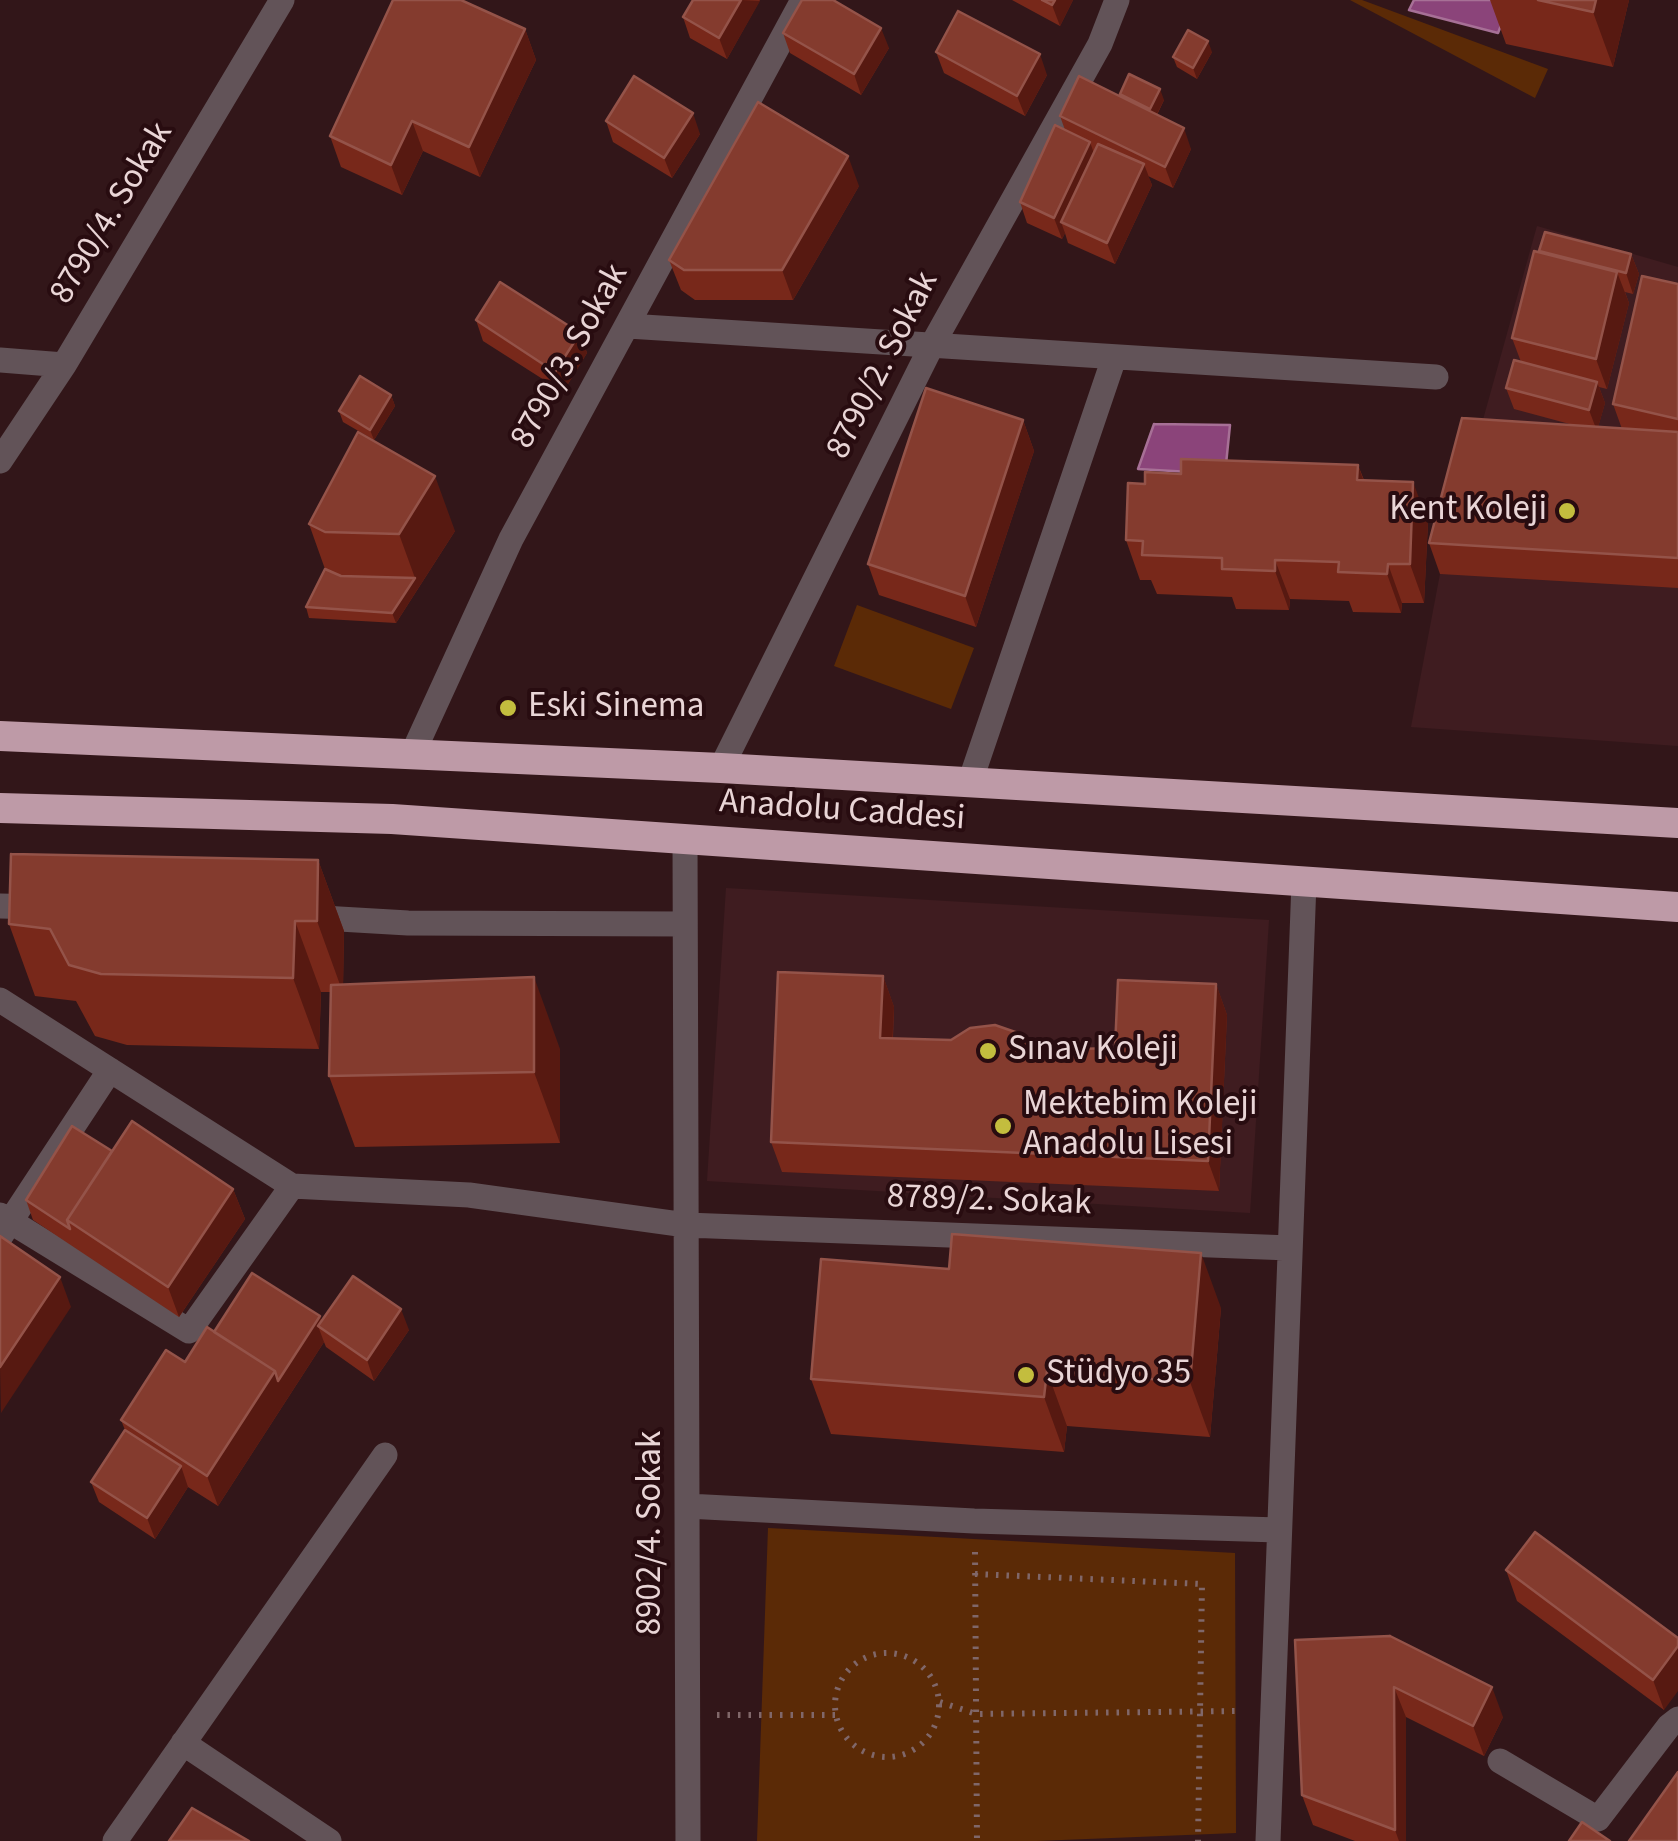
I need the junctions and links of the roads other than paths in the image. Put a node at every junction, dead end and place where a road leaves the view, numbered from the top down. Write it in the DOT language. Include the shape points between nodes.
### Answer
graph roads {
  1 [pos="282,0"];
  2 [pos="802,0"];
  3 [pos="1117,0"];
  4 [pos="628,326"];
  5 [pos="931,347"];
  6 [pos="1114,358"];
  7 [pos="0,360"];
  8 [pos="64,366"];
  9 [pos="1436,377"];
  10 [pos="0,461"];
  11 [pos="0,736"];
  12 [pos="412,754"];
  13 [pos="721,768"];
  14 [pos="970,782"];
  15 [pos="0,808"];
  16 [pos="1678,823"];
  17 [pos="685,839"];
  18 [pos="1304,882"];
  19 [pos="0,906"];
  20 [pos="1678,907"];
  21 [pos="57,908"];
  22 [pos="289,916"];
  23 [pos="685,924"];
  24 [pos="0,1000"];
  25 [pos="110,1070"];
  26 [pos="292,1186"];
  27 [pos="3,1224"];
  28 [pos="686,1225"];
  29 [pos="1290,1248"];
  30 [pos="385,1455"];
  31 [pos="687,1506"];
  32 [pos="1280,1530"];
  33 [pos="1678,1719"];
  34 [pos="183,1743"];
  35 [pos="1500,1761"];
  36 [pos="114,1841"];
  37 [pos="329,1841"];
  38 [pos="688,1841"];
  39 [pos="1268,1841"];
  1 -- 8 [label="street, 8790/4. Sokak"];
  2 -- 4 [label="street, 8790/3. Sokak"];
  3 -- 5 [label="street, 8790/2. Sokak" via="1100,44"];
  4 -- 5 [label="street"];
  4 -- 12 [label="street, 8790/3. Sokak" via="511,539"];
  5 -- 6 [label="street"];
  5 -- 13 [label="street, 8790/2. Sokak"];
  6 -- 9 [label="street"];
  6 -- 14 [label="street"];
  7 -- 8 [label="street"];
  8 -- 10 [label="street, 8790/4. Sokak"];
  11 -- 12 [label="highway, Anadolu Caddesi"];
  12 -- 13 [label="highway, Anadolu Caddesi"];
  13 -- 14 [label="highway, Anadolu Caddesi"];
  14 -- 16 [label="highway, Anadolu Caddesi"];
  15 -- 17 [label="highway, Anadolu Caddesi" via="392,818"];
  17 -- 18 [label="highway, Anadolu Caddesi"];
  17 -- 23 [label="street, 8902/4. Sokak"];
  18 -- 20 [label="highway, Anadolu Caddesi"];
  18 -- 29 [label="street"];
  19 -- 21 [label="street"];
  22 -- 23 [label="street"];
  23 -- 28 [label="street, 8902/4. Sokak"];
  24 -- 25 [label="street"];
  25 -- 26 [label="street"];
  25 -- 27 [label="street"];
  26 -- 27 [label="street" via="189,1331"];
  26 -- 28 [label="street" via="469,1194"];
  28 -- 29 [label="street, 8789/2. Sokak"];
  28 -- 31 [label="street, 8902/4. Sokak"];
  29 -- 32 [label="street"];
  30 -- 34 [label="street"];
  31 -- 32 [label="street"];
  31 -- 38 [label="street, 8902/4. Sokak"];
  32 -- 39 [label="street"];
  33 -- 35 [label="street" via="1598,1819"];
  34 -- 36 [label="street"];
  34 -- 37 [label="street"];
}
